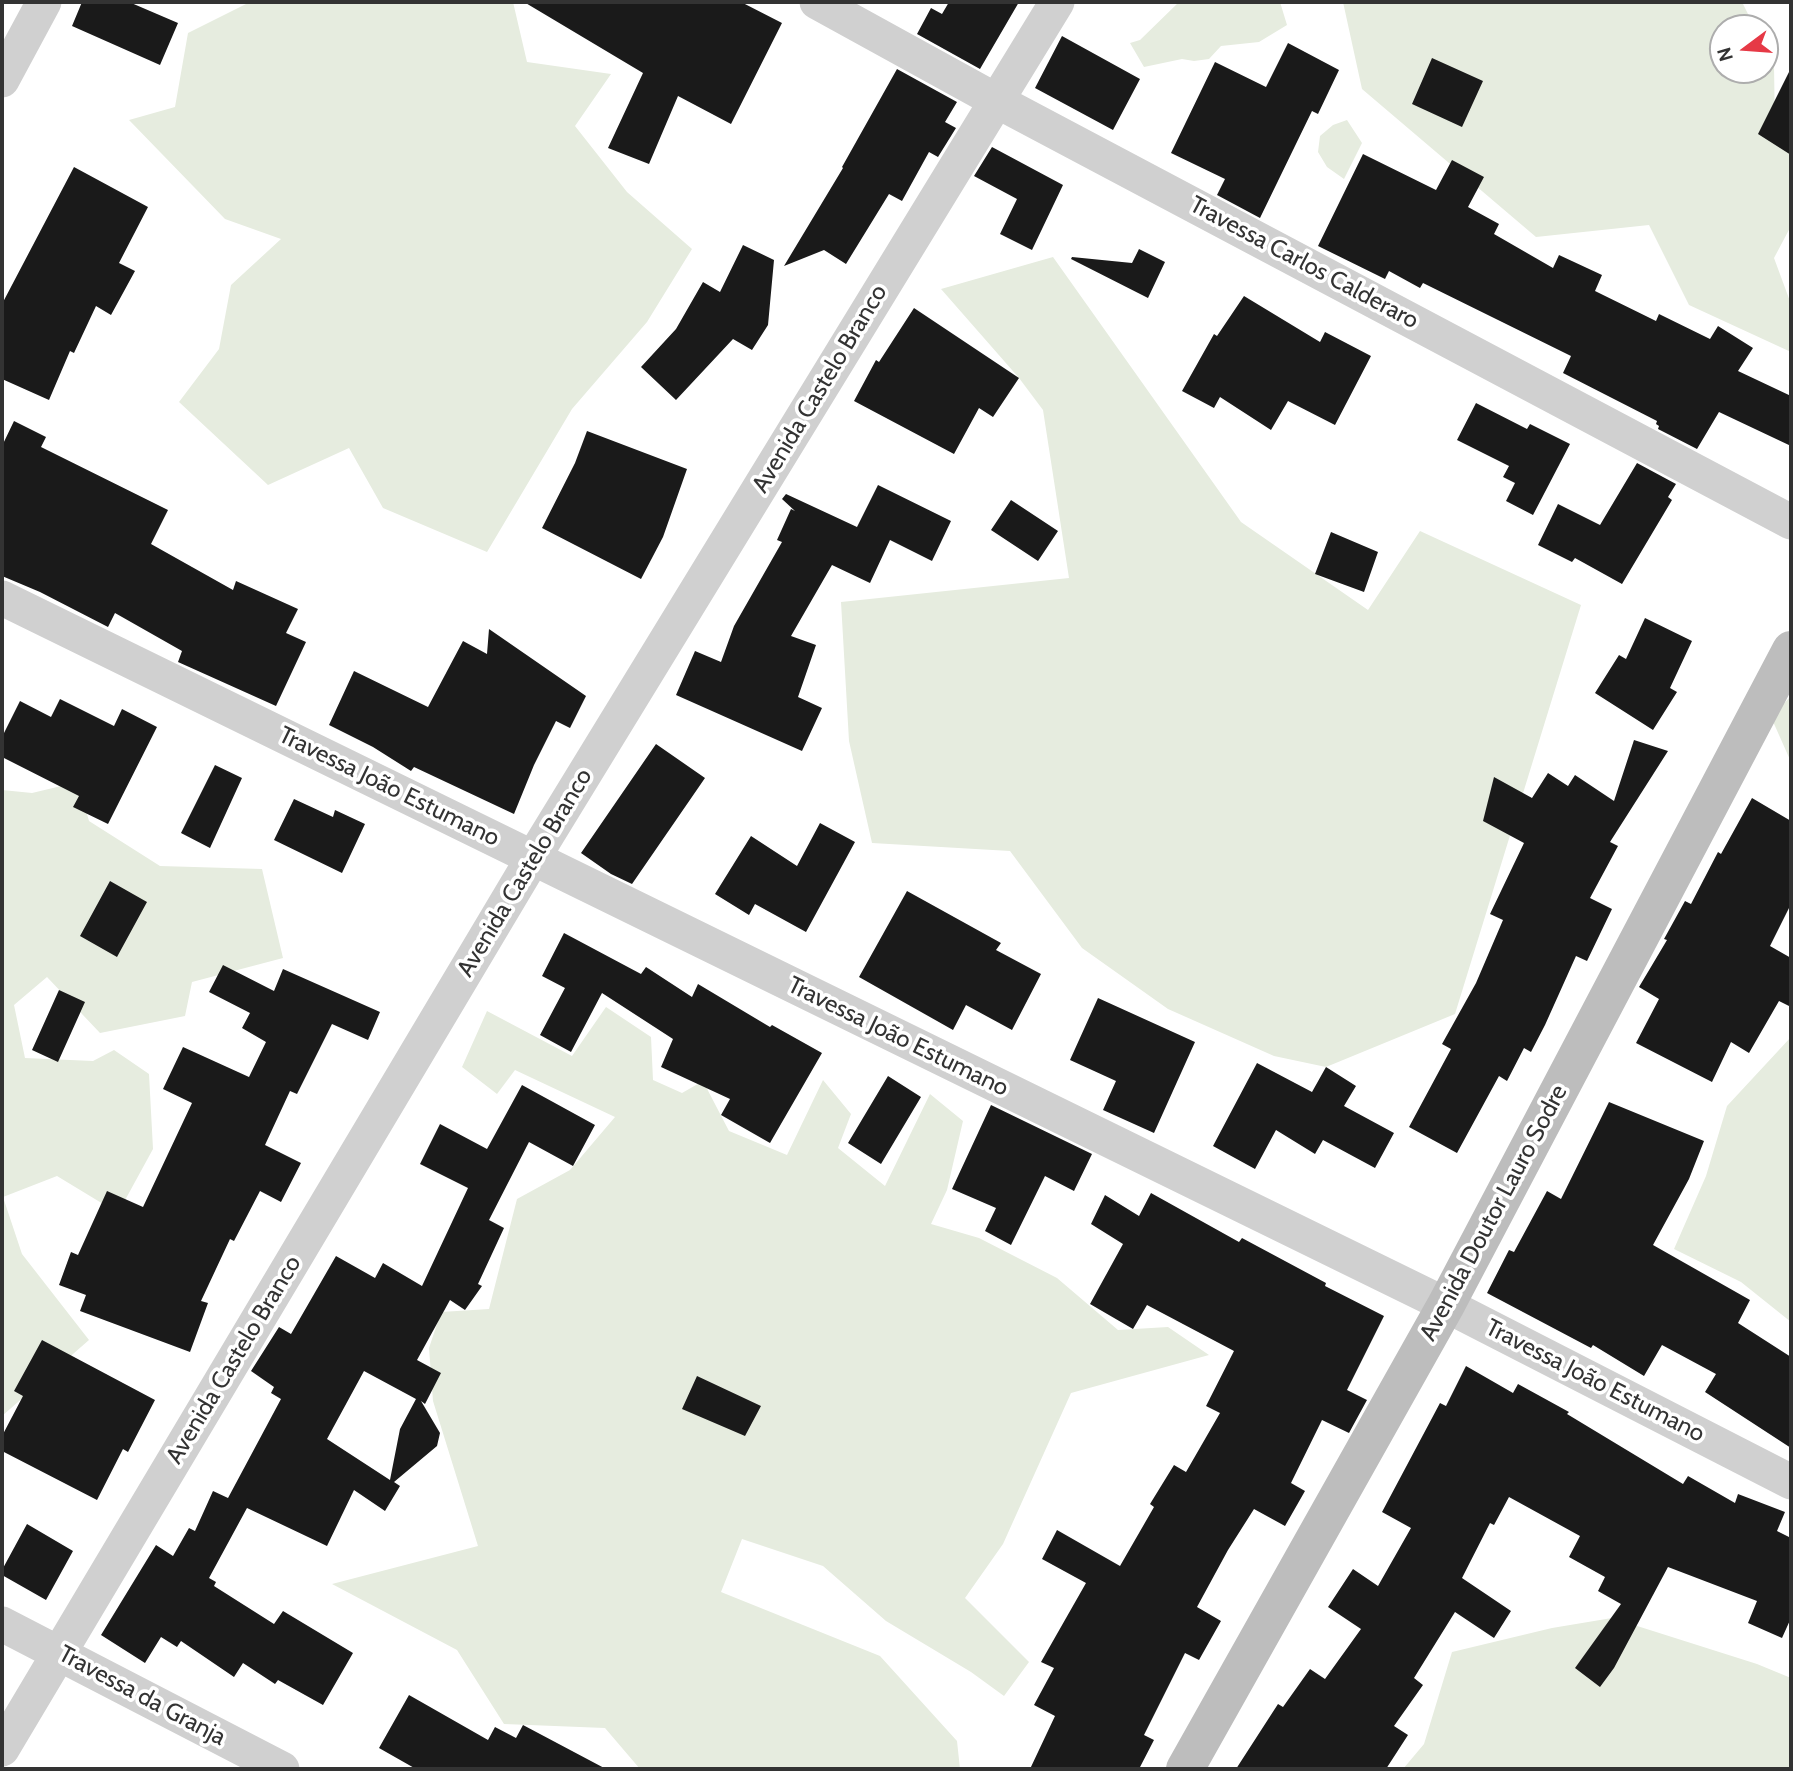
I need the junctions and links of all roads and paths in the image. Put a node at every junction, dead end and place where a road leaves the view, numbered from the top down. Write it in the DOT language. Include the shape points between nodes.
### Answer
graph roads {
  1 [pos="44,2"];
  2 [pos="817,2"];
  3 [pos="1057,2"];
  4 [pos="2,80"];
  5 [pos="997,101"];
  6 [pos="1791,522"];
  7 [pos="2,598"];
  8 [pos="1791,650"];
  9 [pos="533,858"];
  10 [pos="1446,1305"];
  11 [pos="1791,1482"];
  12 [pos="2,1624"];
  13 [pos="60,1653"];
  14 [pos="2,1749"];
  15 [pos="282,1769"];
  16 [pos="1185,1769"];
  1 -- 4 [label="street"];
  2 -- 5 [label="street, Travessa Carlos Calderaro"];
  3 -- 5 [label="street, Avenida Castelo Branco"];
  5 -- 6 [label="street, Travessa Carlos Calderaro"];
  5 -- 9 [label="street, Avenida Castelo Branco"];
  7 -- 9 [label="street, Travessa João Estumano"];
  8 -- 10 [label="street, Avenida Doutor Lauro Sodre"];
  9 -- 10 [label="street, Travessa João Estumano"];
  9 -- 13 [label="street, Avenida Castelo Branco"];
  10 -- 11 [label="street, Travessa João Estumano"];
  10 -- 16 [label="street, Avenida Doutor Lauro Sodre"];
  12 -- 13 [label="street, Travessa da Granja"];
  13 -- 14 [label="street, Avenida Castelo Branco"];
  13 -- 15 [label="street, Travessa da Granja"];
}
